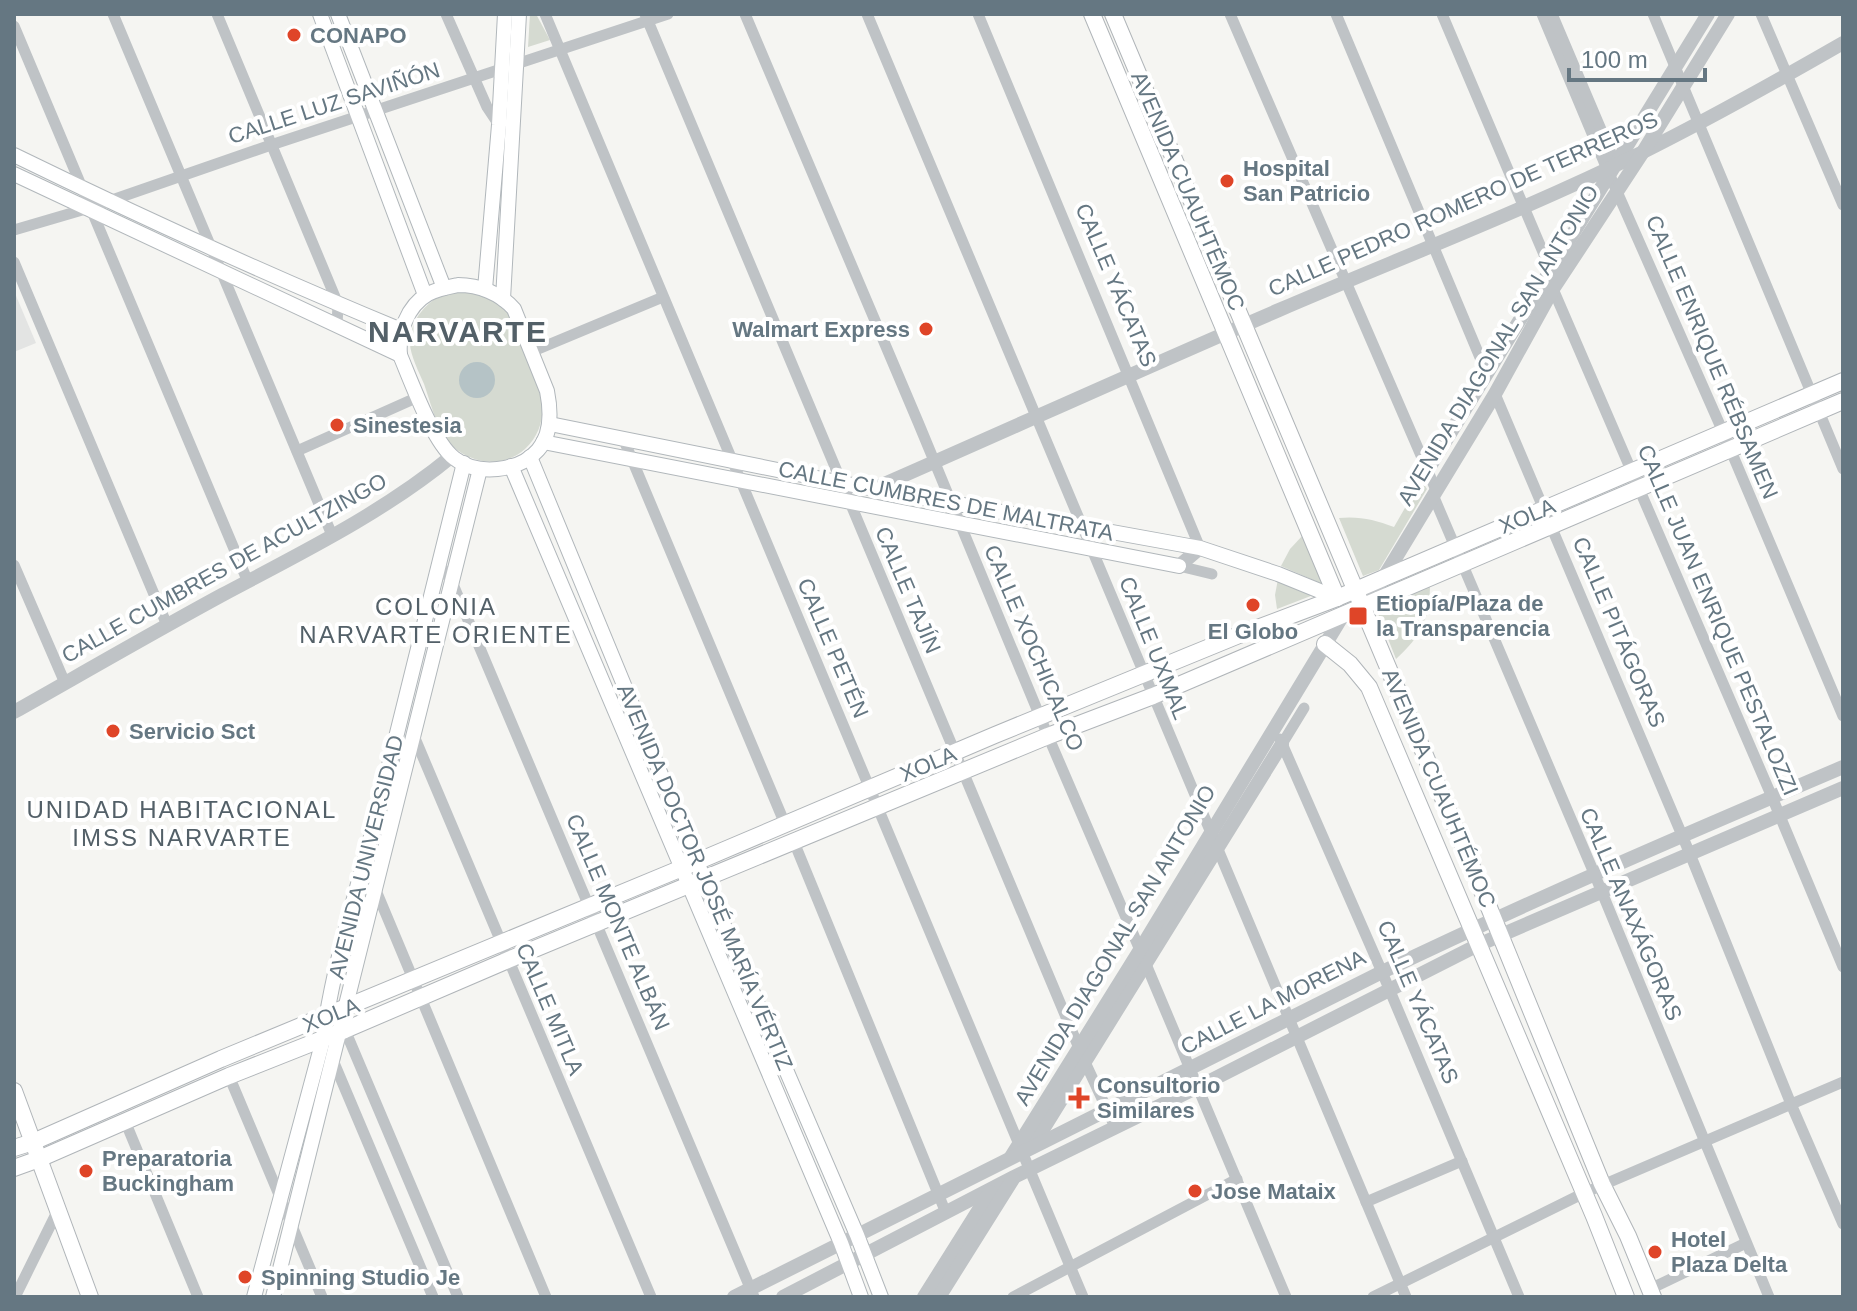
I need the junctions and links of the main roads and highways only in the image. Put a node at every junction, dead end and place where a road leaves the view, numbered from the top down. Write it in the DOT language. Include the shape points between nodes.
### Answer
graph roads {
  1 [pos="320,14"];
  2 [pos="338,14"];
  3 [pos="505,14"];
  4 [pos="519,14"];
  5 [pos="1092,14"];
  6 [pos="1113,14"];
  7 [pos="509,67"];
  8 [pos="14,155"];
  9 [pos="14,174"];
  10 [pos="444,288"];
  11 [pos="485,289"];
  12 [pos="425,295"];
  13 [pos="503,299"];
  14 [pos="401,330"];
  15 [pos="400,355"];
  16 [pos="1843,381"];
  17 [pos="1843,401"];
  18 [pos="550,424"];
  19 [pos="543,442"];
  20 [pos="530,457"];
  21 [pos="458,460"];
  22 [pos="511,466"];
  23 [pos="480,469"];
  24 [pos="1179,566"];
  25 [pos="1355,589"];
  26 [pos="1337,598"];
  27 [pos="1362,606"];
  28 [pos="1325,644"];
  29 [pos="413,670"];
  30 [pos="429,675"];
  31 [pos="690,865"];
  32 [pos="697,882"];
  33 [pos="344,937"];
  34 [pos="362,940"];
  35 [pos="346,1009"];
  36 [pos="326,1017"];
  37 [pos="342,1032"];
  38 [pos="323,1040"];
  39 [pos="14,1091"];
  40 [pos="33,1142"];
  41 [pos="14,1148"];
  42 [pos="39,1159"];
  43 [pos="14,1168"];
  44 [pos="1652,1293"];
  45 [pos="90,1297"];
  46 [pos="254,1297"];
  47 [pos="273,1297"];
  48 [pos="861,1297"];
  49 [pos="881,1297"];
  50 [pos="1626,1297"];
  1 -- 12 [label="main road"];
  2 -- 10 [label="main road"];
  3 -- 7 [label="main road"];
  4 -- 7 [label="main road"];
  5 -- 26 [label="main road, AVENIDA CUAUHTÉMOC"];
  6 -- 25 [label="main road, AVENIDA CUAUHTÉMOC"];
  7 -- 11 [label="main road"];
  7 -- 13 [label="main road" via="514,132"];
  8 -- 14 [label="main road"];
  9 -- 15 [label="main road"];
  10 -- 11 [label="main road"];
  10 -- 12 [label="main road"];
  11 -- 13 [label="main road"];
  12 -- 14 [label="main road"];
  13 -- 18 [label="main road" via="514,309 547,391"];
  14 -- 15 [label="main road"];
  15 -- 21 [label="main road" via="438,439"];
  16 -- 25 [label="main road, XOLA"];
  17 -- 27 [label="main road, XOLA"];
  18 -- 19 [label="main road"];
  18 -- 26 [label="main road, CALLE CUMBRES DE MALTRATA" via="1200,548"];
  19 -- 20 [label="main road"];
  19 -- 24 [label="main road, CALLE CUMBRES DE MALTRATA"];
  20 -- 22 [label="main road"];
  20 -- 31 [label="main road, AVENIDA DOCTOR JOSÉ MARÍA VÉRTIZ"];
  21 -- 23 [label="main road"];
  21 -- 29 [label="main road, AVENIDA UNIVERSIDAD" via="440,565"];
  22 -- 23 [label="main road"];
  22 -- 31 [label="main road, AVENIDA DOCTOR JOSÉ MARÍA VÉRTIZ"];
  23 -- 30 [label="main road, AVENIDA UNIVERSIDAD"];
  25 -- 26 [label="main road, XOLA"];
  25 -- 27 [label="main road, AVENIDA CUAUHTÉMOC"];
  26 -- 31 [label="main road, XOLA"];
  27 -- 32 [label="main road, XOLA"];
  27 -- 44 [label="main road, AVENIDA CUAUHTÉMOC"];
  28 -- 50 [label="main road, AVENIDA CUAUHTÉMOC" via="1369,687"];
  29 -- 30 [label="main road"];
  29 -- 33 [label="main road, AVENIDA UNIVERSIDAD"];
  30 -- 34 [label="main road, AVENIDA UNIVERSIDAD"];
  31 -- 32 [label="main road, AVENIDA DOCTOR JOSÉ MARÍA VÉRTIZ"];
  31 -- 35 [label="main road, XOLA"];
  32 -- 37 [label="main road, XOLA"];
  32 -- 48 [label="main road, AVENIDA DOCTOR JOSÉ MARÍA VÉRTIZ"];
  32 -- 49 [label="main road, AVENIDA DOCTOR JOSÉ MARÍA VÉRTIZ"];
  33 -- 34 [label="main road"];
  33 -- 36 [label="main road, AVENIDA UNIVERSIDAD"];
  34 -- 35 [label="main road, AVENIDA UNIVERSIDAD"];
  35 -- 36 [label="main road, XOLA"];
  35 -- 37 [label="main road, AVENIDA UNIVERSIDAD"];
  36 -- 38 [label="main road, AVENIDA UNIVERSIDAD"];
  36 -- 40 [label="main road, XOLA"];
  37 -- 38 [label="main road, XOLA"];
  37 -- 47 [label="main road, AVENIDA UNIVERSIDAD"];
  38 -- 42 [label="main road, XOLA"];
  38 -- 46 [label="main road, AVENIDA UNIVERSIDAD"];
  39 -- 40 [label="main road"];
  40 -- 41 [label="main road, XOLA"];
  40 -- 42 [label="main road"];
  42 -- 43 [label="main road, XOLA"];
  42 -- 45 [label="main road"];
}
